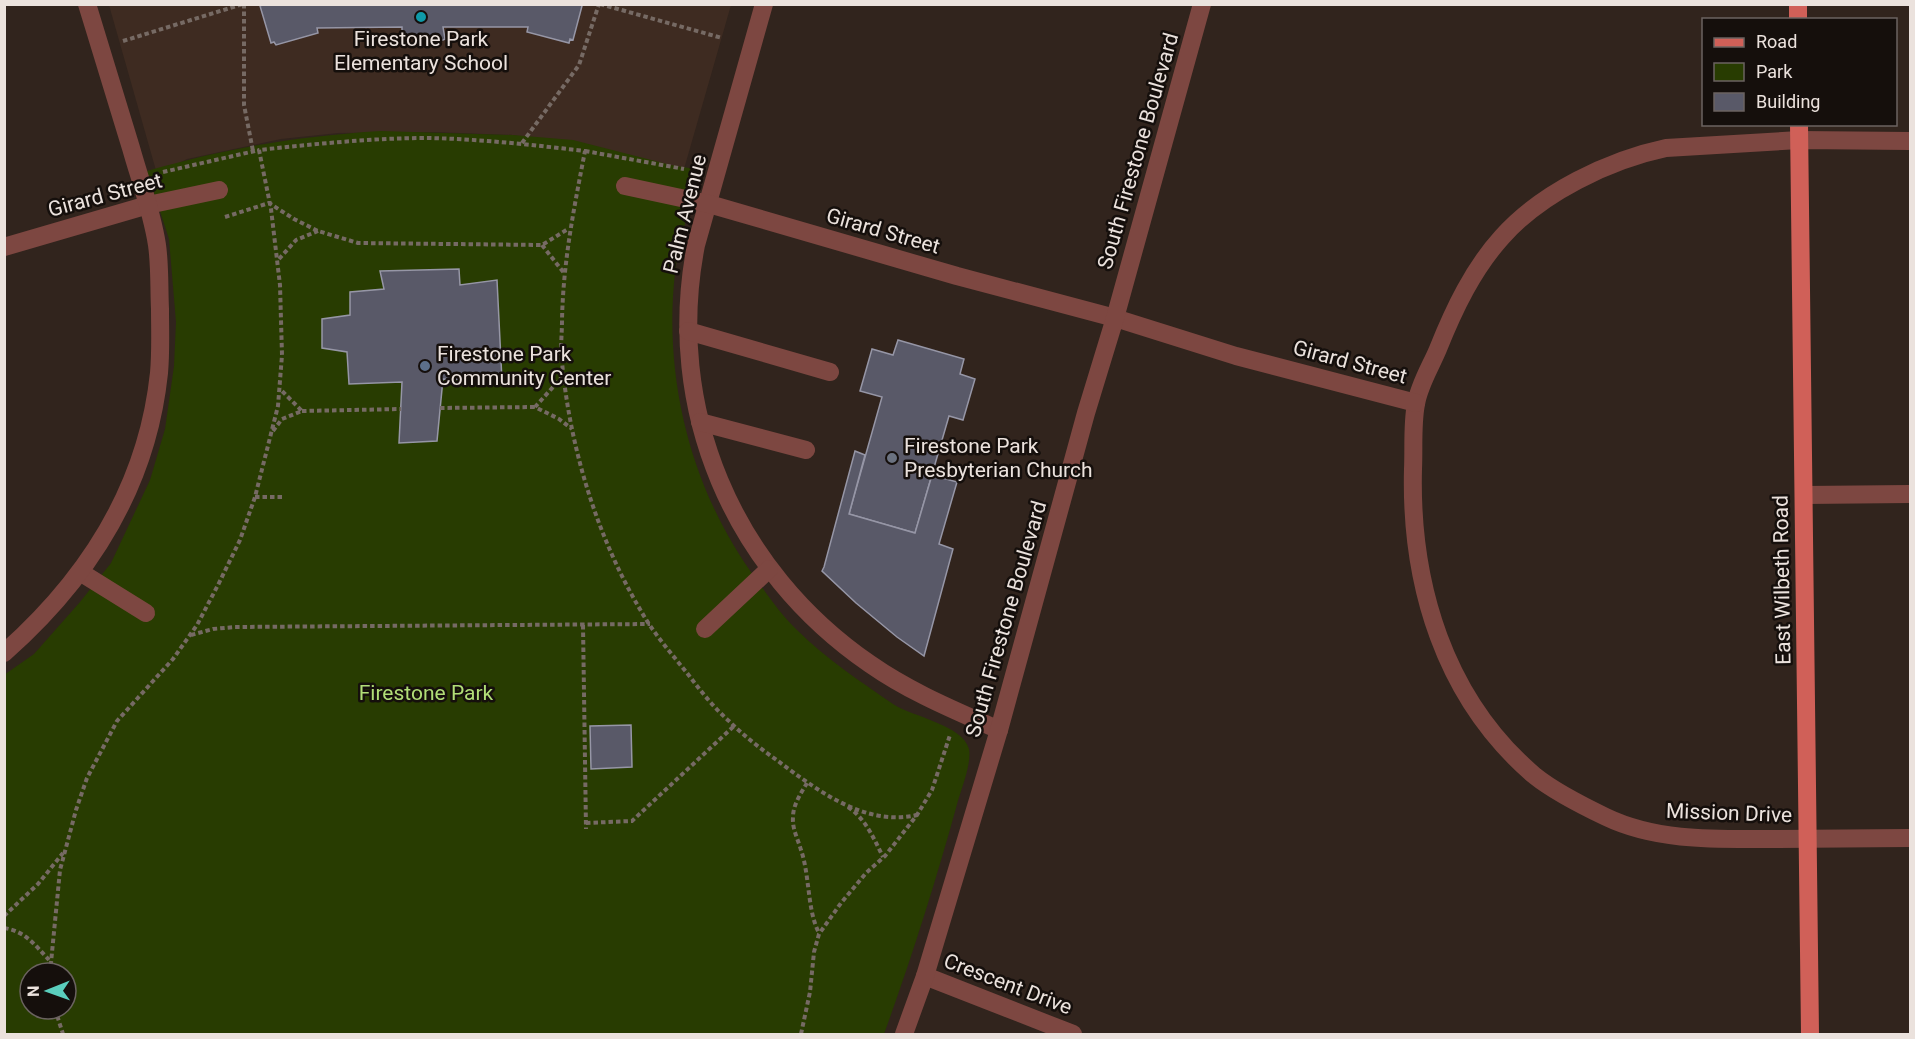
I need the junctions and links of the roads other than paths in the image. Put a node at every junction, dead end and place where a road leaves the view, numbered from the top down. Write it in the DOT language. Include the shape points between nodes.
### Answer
graph roads {
  1 [pos="87,4"];
  2 [pos="764,4"];
  3 [pos="1202,4"];
  4 [pos="1799,132"];
  5 [pos="1911,141"];
  6 [pos="625,186"];
  7 [pos="219,190"];
  8 [pos="709,204"];
  9 [pos="148,205"];
  10 [pos="4,247"];
  11 [pos="1115,318"];
  12 [pos="688,331"];
  13 [pos="830,372"];
  14 [pos="1416,403"];
  15 [pos="700,422"];
  16 [pos="806,450"];
  17 [pos="1911,494"];
  18 [pos="1804,495"];
  19 [pos="769,569"];
  20 [pos="80,572"];
  21 [pos="146,613"];
  22 [pos="705,628"];
  23 [pos="4,652"];
  24 [pos="999,730"];
  25 [pos="1911,838"];
  26 [pos="1808,839"];
  27 [pos="925,976"];
  28 [pos="904,1035"];
  29 [pos="1073,1035"];
  30 [pos="1810,1035"];
  1 -- 9 [label="street"];
  2 -- 8 [label="street, Palm Avenue"];
  3 -- 11 [label="street, South Firestone Boulevard"];
  4 -- 5 [label="street, Girard Street"];
  4 -- 14 [label="street, Girard Street" via="1645,152 1604,166 1522,217 1501,238 1466,287"];
  4 -- 18 [label="main road, East Wilbeth Road"];
  6 -- 8 [label="street, Girard Street"];
  7 -- 9 [label="street, Girard Street"];
  8 -- 11 [label="street, Girard Street"];
  8 -- 12 [label="street, Palm Avenue" via="691,271"];
  9 -- 10 [label="street, Girard Street"];
  9 -- 20 [label="street" via="159,273 161,350 152,419 118,511"];
  11 -- 14 [label="street, Girard Street" via="1236,356"];
  11 -- 24 [label="street, South Firestone Boulevard"];
  12 -- 13 [label="street"];
  12 -- 15 [label="street, Palm Avenue" via="692,392"];
  14 -- 26 [label="street, Mission Drive" via="1412,501 1417,553 1430,617 1447,659 1474,707 1504,747 1537,777 1561,792 1609,818 1650,832 1711,840"];
  15 -- 16 [label="street"];
  15 -- 19 [label="street, Palm Avenue" via="721,485"];
  17 -- 18 [label="street"];
  18 -- 26 [label="main road, East Wilbeth Road"];
  19 -- 22 [label="street"];
  19 -- 24 [label="street, Palm Avenue" via="823,628 869,664 912,691"];
  20 -- 21 [label="street"];
  20 -- 23 [label="street" via="56,604"];
  24 -- 27 [label="street, South Firestone Boulevard"];
  25 -- 26 [label="street, Mission Drive"];
  26 -- 30 [label="main road, East Wilbeth Road"];
  27 -- 28 [label="street, South Firestone Boulevard"];
  27 -- 29 [label="street, Crescent Drive"];
}
